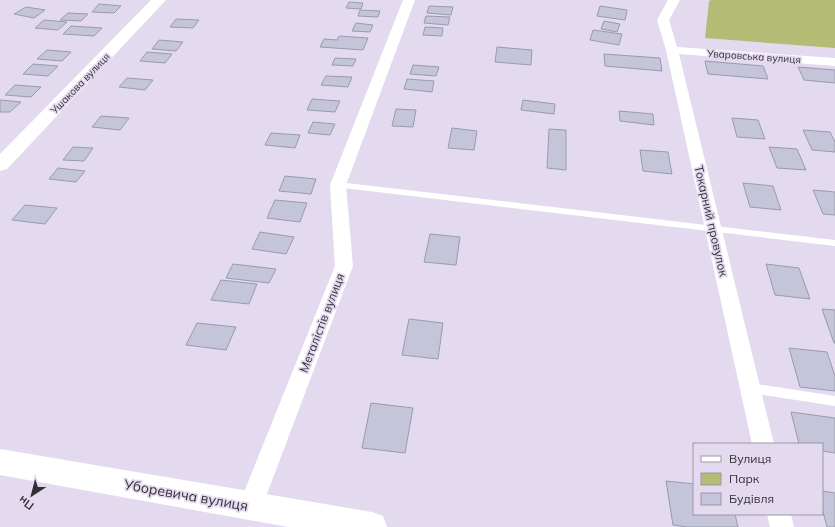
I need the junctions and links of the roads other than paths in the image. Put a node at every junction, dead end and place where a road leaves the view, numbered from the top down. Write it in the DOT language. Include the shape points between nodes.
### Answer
graph roads {
  1 [pos="159,0"];
  2 [pos="409,0"];
  3 [pos="674,0"];
  4 [pos="672,50"];
  5 [pos="835,62"];
  6 [pos="0,165"];
  7 [pos="338,185"];
  8 [pos="713,228"];
  9 [pos="835,243"];
  10 [pos="750,388"];
  11 [pos="835,401"];
  12 [pos="763,443"];
  13 [pos="0,462"];
  14 [pos="250,507"];
  15 [pos="779,515"];
  16 [pos="372,527"];
  17 [pos="782,527"];
  1 -- 6 [label="street, Ушакова вулиця"];
  2 -- 7 [label="street, Металістів вулиця"];
  3 -- 4 [label="street, Токарний провулок" via="663,20"];
  4 -- 5 [label="street, Уваровська вулиця"];
  4 -- 8 [label="street, Токарний провулок"];
  7 -- 8 [label="lane"];
  7 -- 14 [label="street, Металістів вулиця" via="344,266"];
  8 -- 9 [label="lane"];
  8 -- 10 [label="street, Токарний провулок"];
  10 -- 11 [label="lane"];
  10 -- 12 [label="street, Токарний провулок"];
  13 -- 14 [label="street, Уборевича вулиця"];
  14 -- 16 [label="street, Уборевича вулиця"];
  15 -- 17 [label="street"];
}
